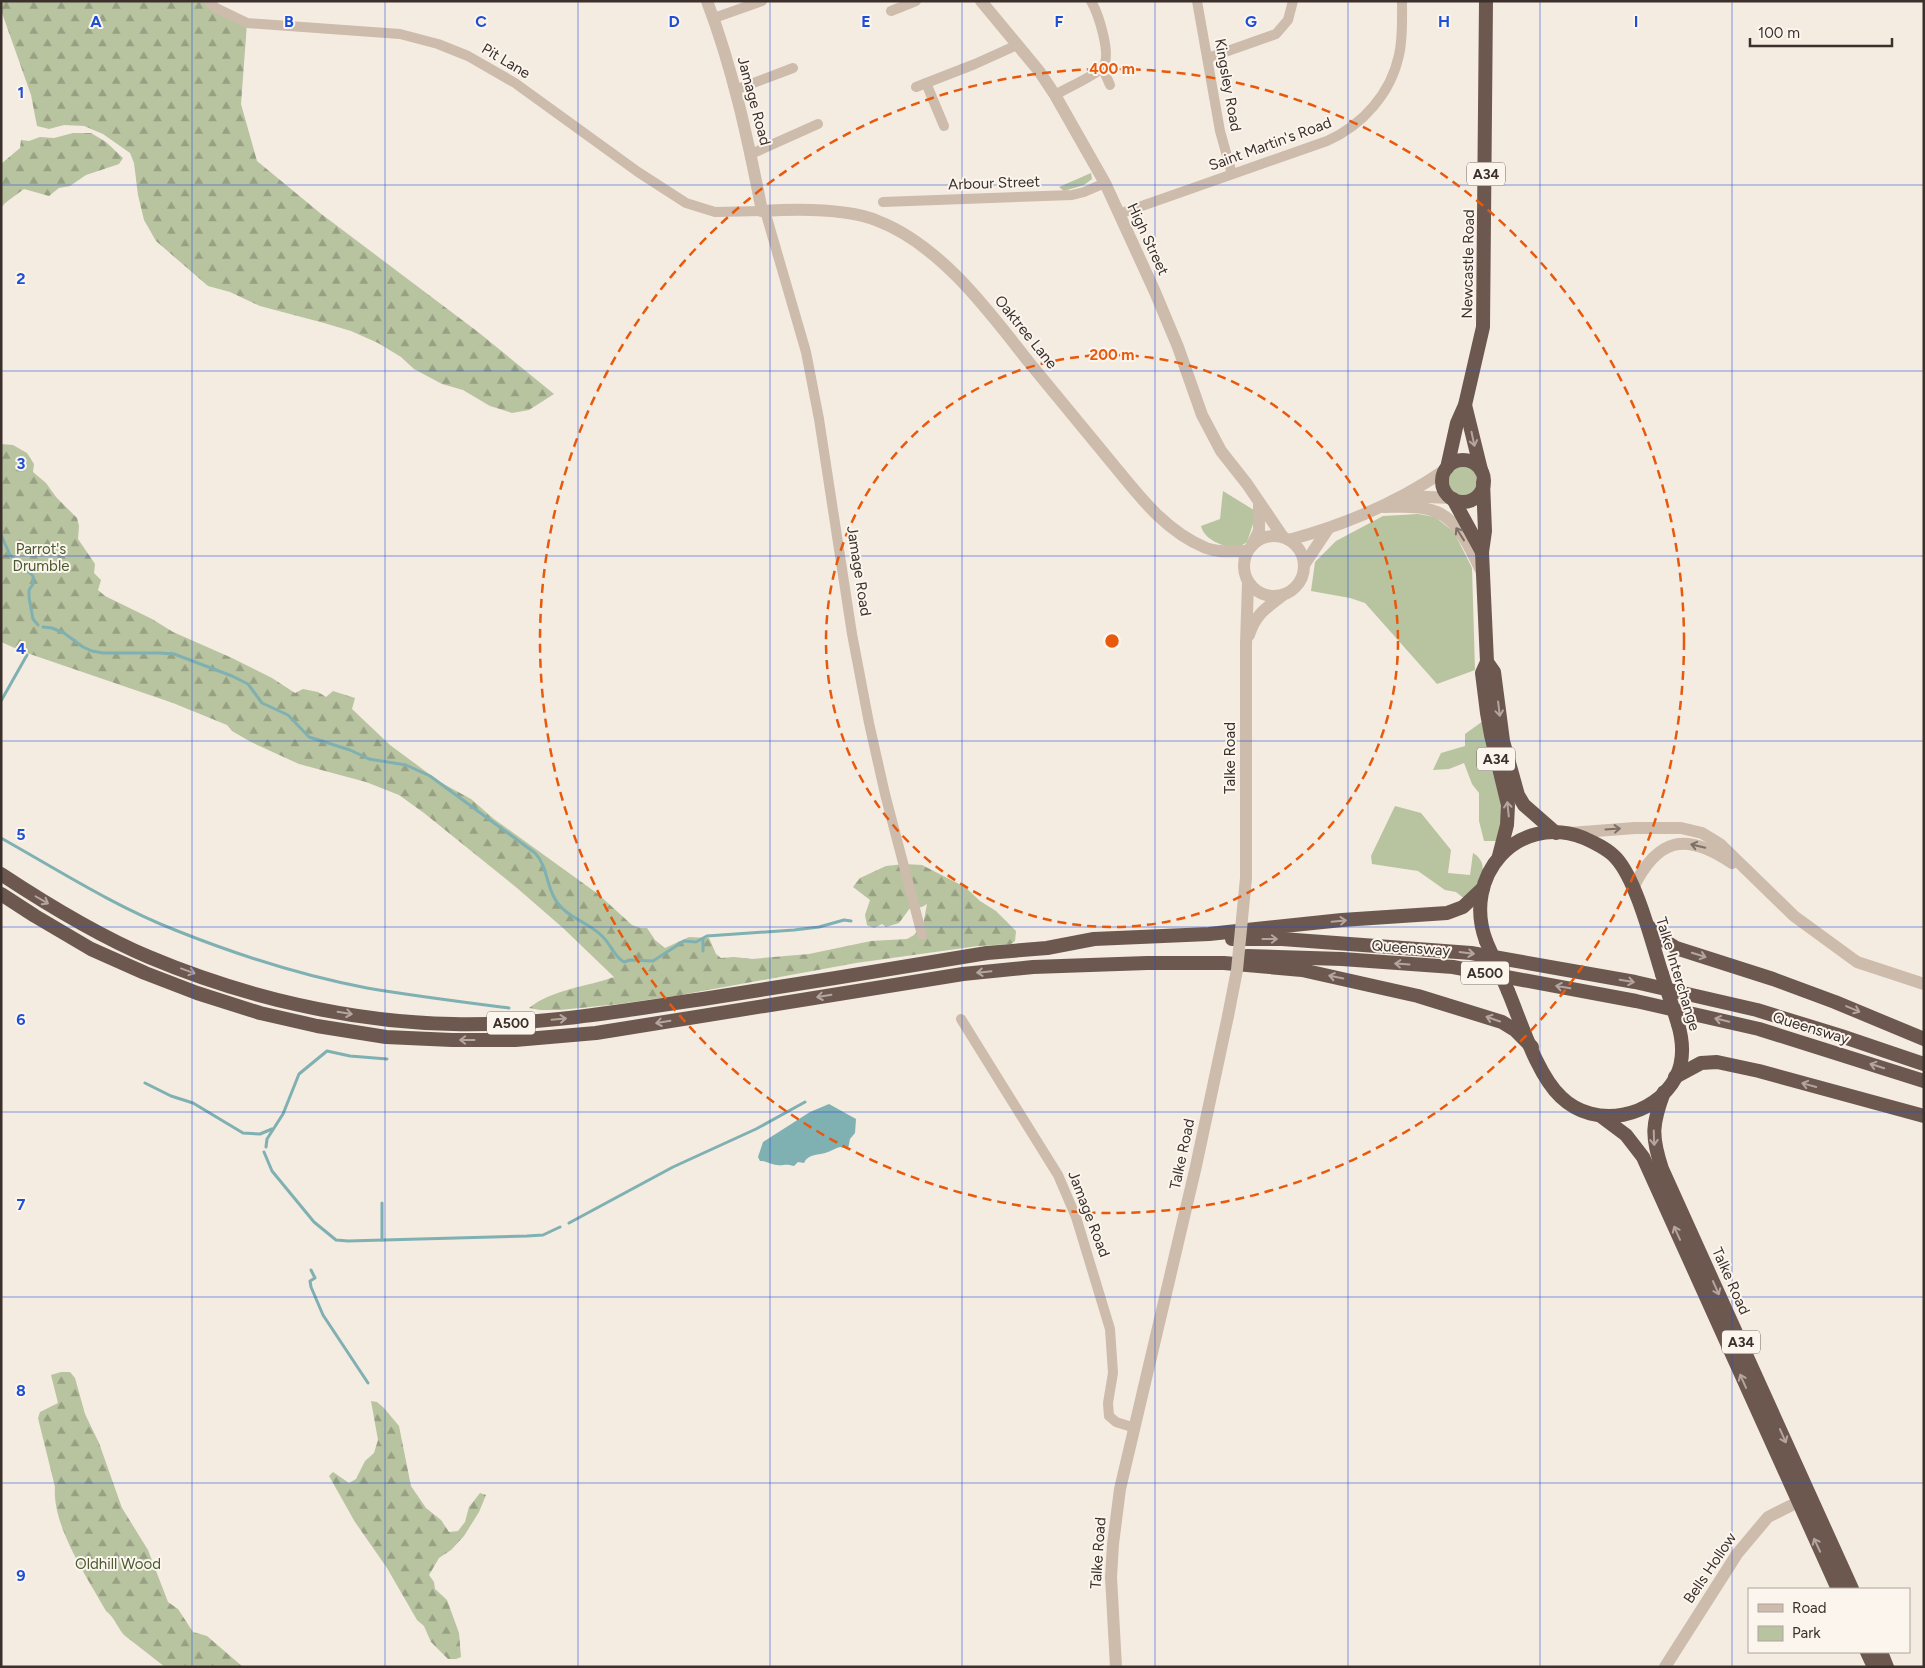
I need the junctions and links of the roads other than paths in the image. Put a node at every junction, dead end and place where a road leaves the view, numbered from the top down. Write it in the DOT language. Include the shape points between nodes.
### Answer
graph roads {
  1 [pos="208,1"];
  2 [pos="707,1"];
  3 [pos="762,1"];
  4 [pos="916,1"];
  5 [pos="981,1"];
  6 [pos="1091,1"];
  7 [pos="1197,1"];
  8 [pos="1293,1"];
  9 [pos="1402,1"];
  10 [pos="1486,1"];
  11 [pos="892,10"];
  12 [pos="714,18"];
  13 [pos="1017,46"];
  14 [pos="1208,58"];
  15 [pos="793,68"];
  16 [pos="1102,68"];
  17 [pos="1110,85"];
  18 [pos="735,90"];
  19 [pos="1056,95"];
  20 [pos="818,124"];
  21 [pos="944,126"];
  22 [pos="751,154"];
  23 [pos="1232,174"];
  24 [pos="1105,183"];
  25 [pos="883,202"];
  26 [pos="764,211"];
  27 [pos="1119,214"];
  28 [pos="1465,405"];
  29 [pos="1446,469"];
  30 [pos="1482,477"];
  31 [pos="1404,496"];
  32 [pos="1452,498"];
  33 [pos="1259,504"];
  34 [pos="1378,507"];
  35 [pos="1328,529"];
  36 [pos="1286,538"];
  37 [pos="1249,548"];
  38 [pos="1222,552"];
  39 [pos="1482,552"];
  40 [pos="1304,565"];
  41 [pos="1484,576"];
  42 [pos="1246,577"];
  43 [pos="1282,596"];
  44 [pos="1246,644"];
  45 [pos="1487,662"];
  46 [pos="1561,833"];
  47 [pos="1499,856"];
  48 [pos="1,874"];
  49 [pos="1755,878"];
  50 [pos="1483,888"];
  51 [pos="1633,888"];
  52 [pos="1,894"];
  53 [pos="1644,921"];
  54 [pos="922,936"];
  55 [pos="1047,948"];
  56 [pos="1033,967"];
  57 [pos="1924,984"];
  58 [pos="961,1019"];
  59 [pos="1924,1039"];
  60 [pos="1532,1047"];
  61 [pos="1924,1064"];
  62 [pos="1676,1077"];
  63 [pos="1924,1082"];
  64 [pos="1664,1092"];
  65 [pos="1924,1116"];
  66 [pos="1602,1117"];
  67 [pos="1135,1428"];
  68 [pos="1798,1502"];
  69 [pos="1838,1588"];
  70 [pos="1852,1588"];
  71 [pos="1867,1653"];
  72 [pos="1881,1653"];
  73 [pos="1116,1667"];
  74 [pos="1665,1667"];
  75 [pos="1874,1667"];
  76 [pos="1888,1667"];
  1 -- 26 [label="street, Pit Lane" via="247,23 400,34 438,44 468,56 515,83 686,203 714,212"];
  2 -- 12 [label="street, Jamage Road"];
  3 -- 12 [label="street"];
  4 -- 11 [label="street"];
  5 -- 13 [label="street, High Street"];
  6 -- 16 [label="street" via="1100,21 1106,54"];
  7 -- 14 [label="street, Kingsley Road"];
  8 -- 14 [label="street" via="1288,20 1276,34"];
  9 -- 23 [label="street, Saint Martin's Road" via="1401,44 1397,62 1383,93 1366,115 1328,141"];
  10 -- 28 [label="highway, Newcastle Road / A34" via="1483,327"];
  12 -- 18 [label="street, Jamage Road"];
  13 -- 19 [label="street, High Street"];
  13 -- 21 [label="street" via="921,85"];
  14 -- 23 [label="street, Kingsley Road" via="1220,131"];
  15 -- 18 [label="street"];
  16 -- 17 [label="street"];
  16 -- 19 [label="street"];
  18 -- 22 [label="street, Jamage Road"];
  19 -- 24 [label="street, High Street"];
  20 -- 22 [label="street"];
  22 -- 26 [label="street, Jamage Road"];
  23 -- 27 [label="street, Saint Martin's Road"];
  24 -- 25 [label="street, Arbour Street" via="1072,195"];
  24 -- 27 [label="street, High Street"];
  26 -- 38 [label="street, Oaktree Lane" via="854,214 879,221 921,244 975,294 1146,505 1181,535"];
  26 -- 54 [label="street, Jamage Road" via="806,352 869,724"];
  27 -- 33 [label="street, High Street" via="1178,347 1202,415 1221,451"];
  28 -- 29 [label="highway, Newcastle Road / A34" via="1457,423"];
  28 -- 30 [label="highway, Newcastle Road / A34, one-way"];
  29 -- 30 [label="highway" via="1457,461 1465,460 1473,463"];
  29 -- 31 [label="street"];
  29 -- 32 [label="highway" via="1442,482"];
  30 -- 32 [label="highway" via="1482,490 1474,498 1464,501"];
  30 -- 39 [label="highway, Newcastle Road / A34" via="1485,531"];
  31 -- 32 [label="street"];
  31 -- 34 [label="street"];
  32 -- 39 [label="highway, Newcastle Road / A34"];
  33 -- 36 [label="street, High Street"];
  33 -- 37 [label="street" via="1259,531"];
  34 -- 35 [label="street"];
  41 -- 34 [label="street, one-way" via="1458,529 1437,512"];
  35 -- 36 [label="street"];
  35 -- 40 [label="street"];
  36 -- 37 [label="street" via="1269,536"];
  36 -- 40 [label="street" via="1301,553"];
  37 -- 38 [label="street, Oaktree Lane"];
  37 -- 42 [label="street" via="1244,560"];
  38 -- 42 [label="street, Oaktree Lane"];
  39 -- 41 [label="highway, Newcastle Road / A34"];
  40 -- 43 [label="street" via="1299,584"];
  41 -- 45 [label="highway, Newcastle Road / A34"];
  42 -- 43 [label="street" via="1257,592 1266,596"];
  42 -- 44 [label="street, Talke Road"];
  43 -- 44 [label="street, Talke Road" via="1253,622"];
  44 -- 67 [label="street, Talke Road, bridge" via="1246,878 1237,970 1196,1166"];
  45 -- 46 [label="highway, Newcastle Road / A34, one-way" via="1494,672 1503,741 1518,795 1524,805"];
  47 -- 45 [label="highway, Newcastle Road / A34, one-way" via="1509,815 1487,713 1482,673"];
  46 -- 47 [label="highway, Talke Interchange" via="1531,836"];
  46 -- 49 [label="street, one-way" via="1635,828 1691,830 1720,844"];
  46 -- 51 [label="highway, Talke Interchange" via="1591,841 1615,857"];
  47 -- 50 [label="highway, Talke Interchange"];
  48 -- 55 [label="highway, A500, one-way" via="92,929 149,957 221,983 325,1010 451,1024 508,1024 586,1017 987,953"];
  49 -- 51 [label="street, one-way" via="1710,850 1683,844 1668,846 1656,854 1642,870"];
  49 -- 57 [label="street" via="1794,916 1857,962"];
  55 -- 50 [label="highway, one-way" via="1094,939 1209,934 1342,920 1447,914 1463,908"];
  50 -- 60 [label="highway, Talke Interchange, bridge" via="1479,914 1486,941"];
  51 -- 53 [label="highway, Talke Interchange"];
  56 -- 52 [label="highway, A500, one-way" via="963,974 596,1033 515,1040 386,1037 260,1013 162,980 91,949"];
  53 -- 59 [label="highway, one-way" via="1660,938 1676,948 1800,989"];
  53 -- 62 [label="highway, Talke Interchange, bridge" via="1681,1038"];
  55 -- 61 [label="highway, Queensway / A500, one-way" via="1166,940 1282,939 1471,953 1635,982 1757,1010"];
  60 -- 56 [label="highway, one-way" via="1502,1022 1418,996 1302,970 1224,963"];
  63 -- 56 [label="highway, Queensway / A500, one-way" via="1758,1029 1636,1001 1453,967 1332,959 1196,956 1090,960"];
  58 -- 67 [label="street, Jamage Road" via="1058,1175 1076,1217 1110,1329 1113,1373 1109,1416 1116,1422"];
  60 -- 66 [label="highway, Talke Interchange" via="1548,1082 1561,1097 1573,1106"];
  62 -- 64 [label="highway, Talke Interchange"];
  65 -- 62 [label="highway, one-way" via="1717,1062 1701,1063"];
  64 -- 66 [label="highway, Talke Interchange" via="1643,1108"];
  64 -- 70 [label="highway, Talke Road / A34, one-way" via="1654,1122 1655,1147 1662,1169"];
  68 -- 66 [label="highway, Talke Road / A34, one-way" via="1643,1157 1626,1135"];
  67 -- 73 [label="street, Talke Road" via="1120,1490 1113,1544"];
  69 -- 68 [label="highway, Talke Road / A34, one-way"];
  68 -- 74 [label="street, Bells Hollow" via="1768,1517 1737,1554"];
  71 -- 75 [label="highway"];
  72 -- 76 [label="highway"];
}
